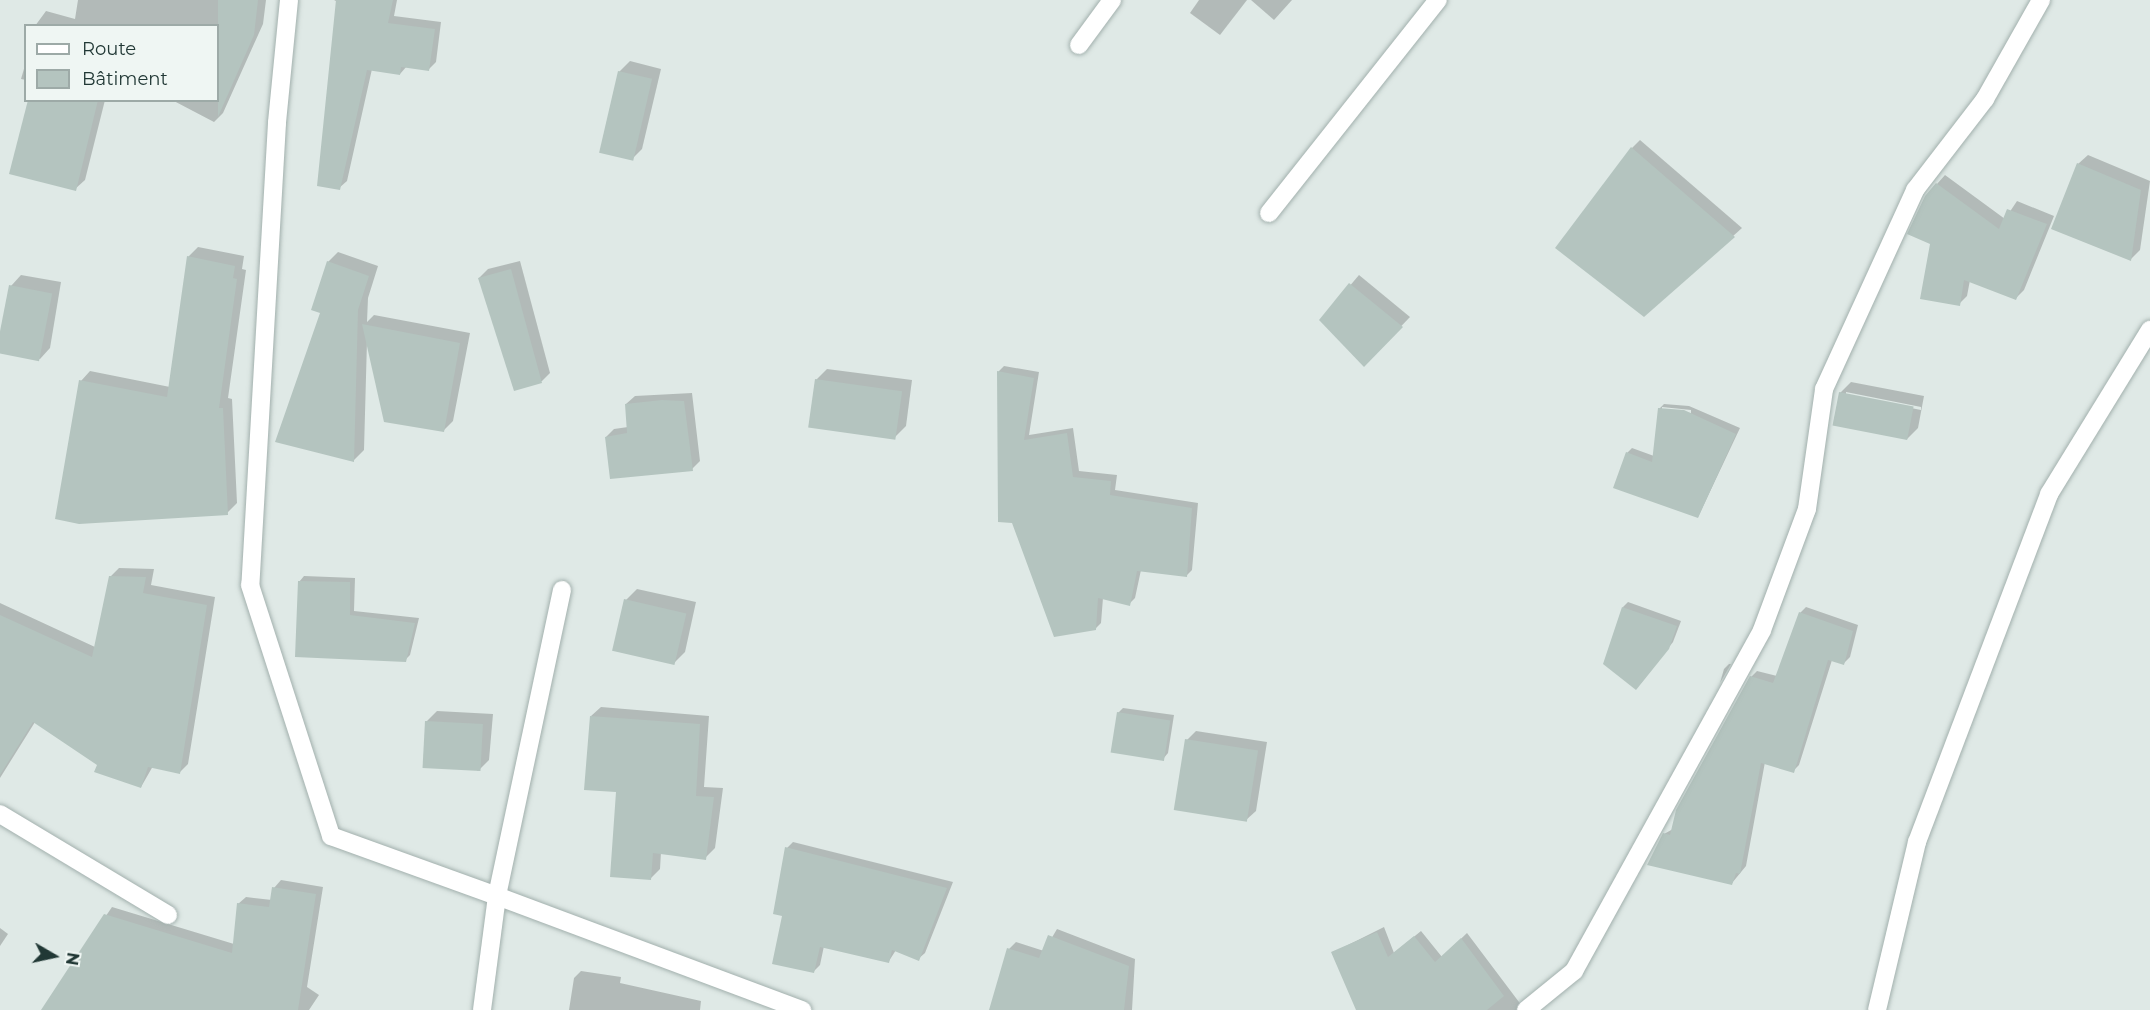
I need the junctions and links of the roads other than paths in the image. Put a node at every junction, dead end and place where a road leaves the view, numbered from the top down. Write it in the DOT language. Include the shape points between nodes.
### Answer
graph roads {
  1 [pos="289,0"];
  2 [pos="1112,0"];
  3 [pos="1438,0"];
  4 [pos="2041,0"];
  5 [pos="1079,45"];
  6 [pos="1269,213"];
  7 [pos="2150,330"];
  8 [pos="562,590"];
  9 [pos="0,814"];
  10 [pos="497,896"];
  11 [pos="168,915"];
  12 [pos="482,1010"];
  13 [pos="802,1010"];
  14 [pos="1526,1010"];
  15 [pos="1877,1010"];
  1 -- 10 [label="street" via="277,123 250,585 331,836"];
  2 -- 5 [label="street"];
  3 -- 6 [label="street"];
  4 -- 14 [label="street" via="1985,99 1915,190 1824,389 1807,509 1762,630 1574,971"];
  7 -- 15 [label="street" via="2049,494 1917,842"];
  8 -- 10 [label="street"];
  9 -- 11 [label="street"];
  10 -- 12 [label="street"];
  10 -- 13 [label="street"];
}
